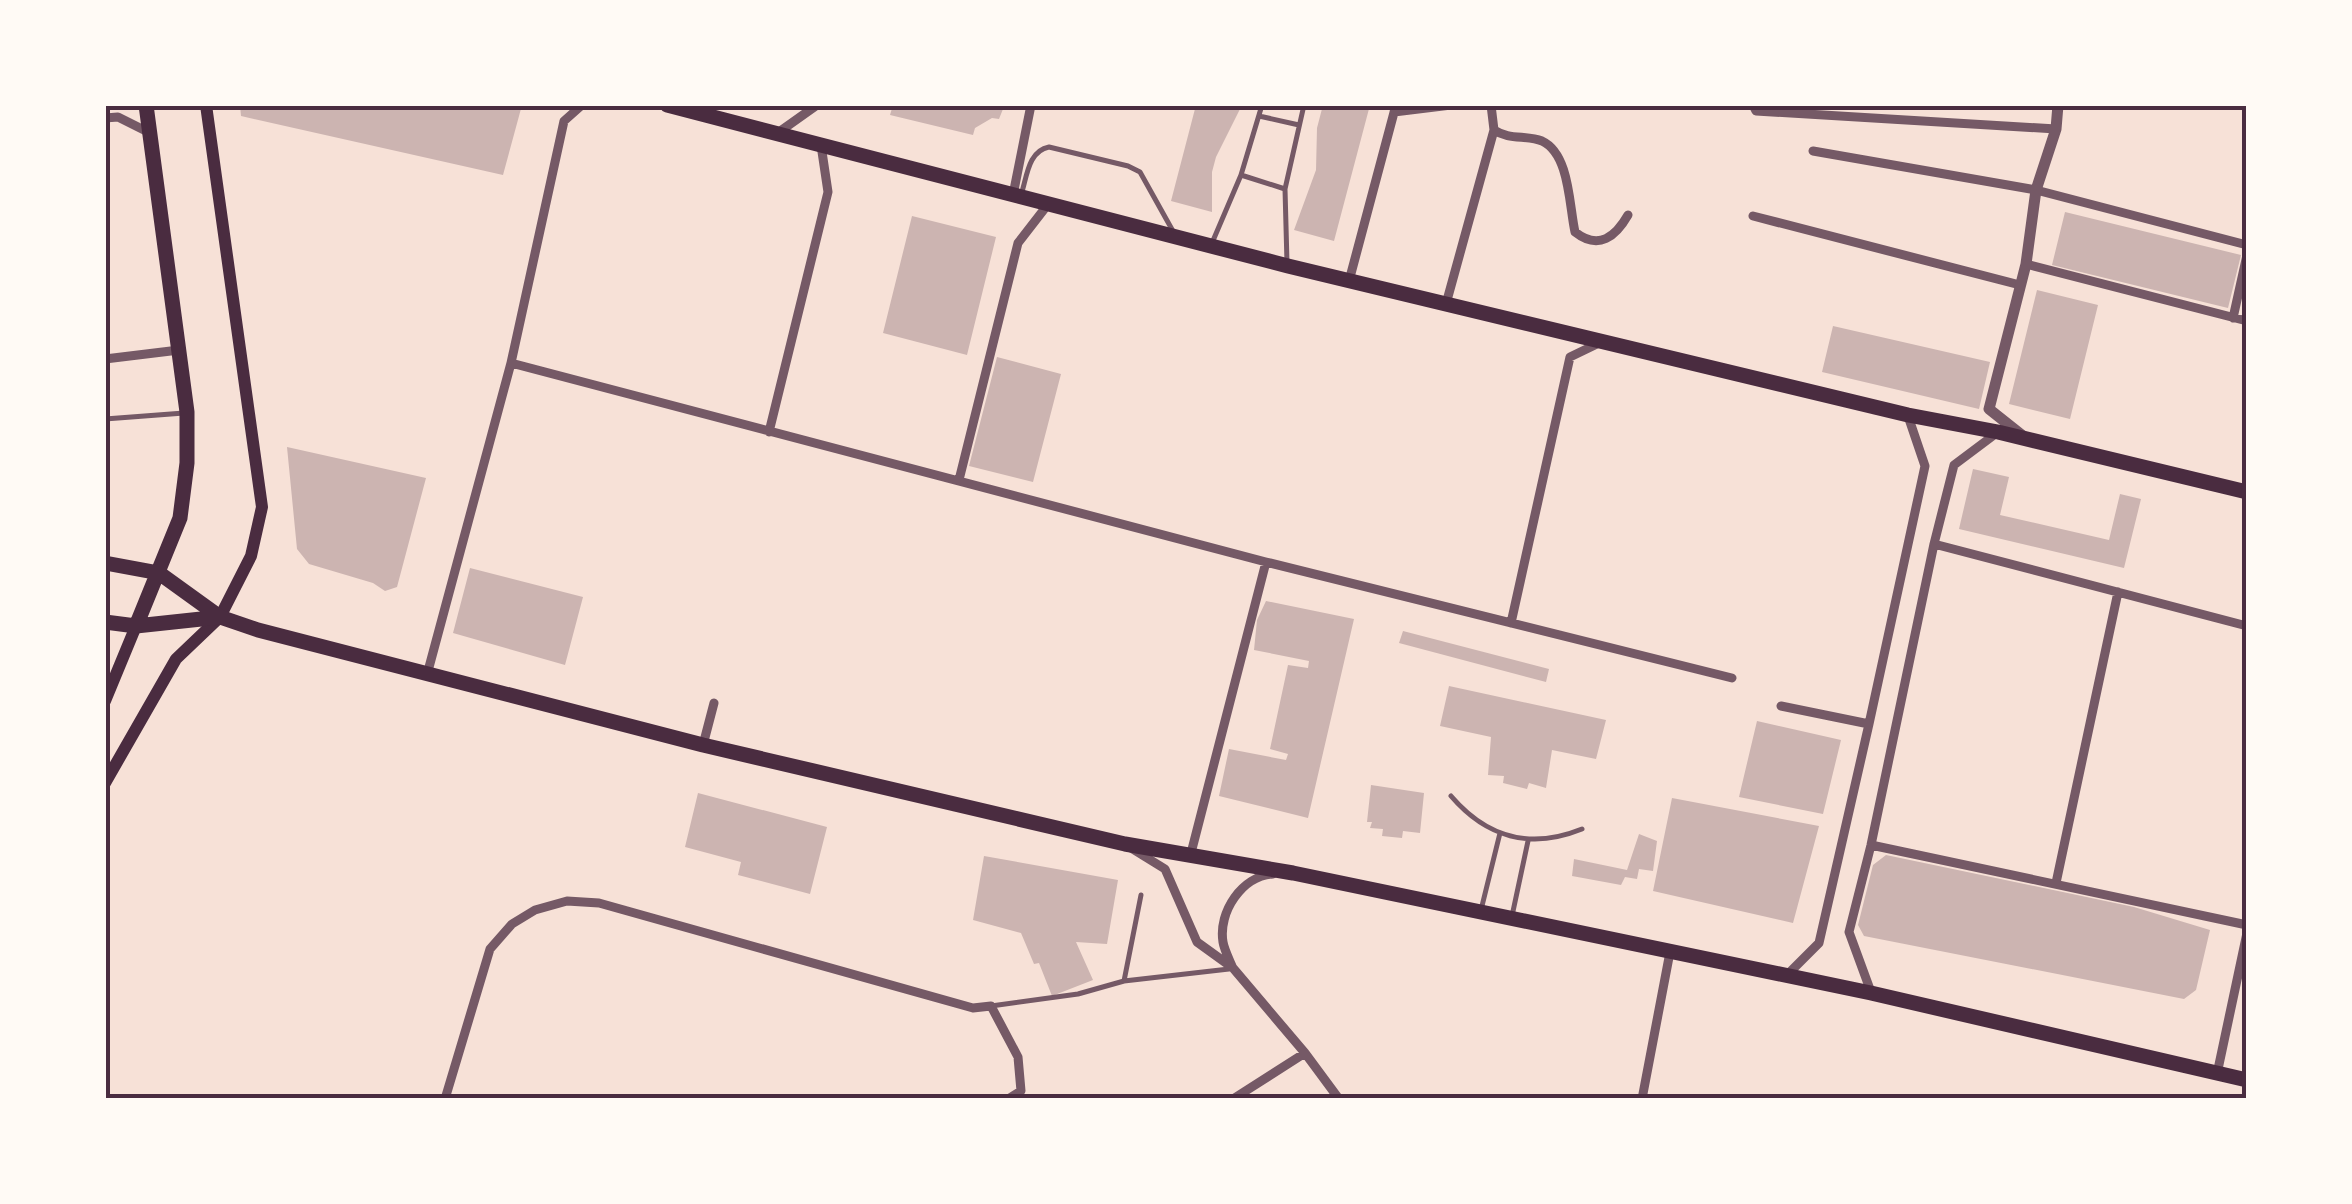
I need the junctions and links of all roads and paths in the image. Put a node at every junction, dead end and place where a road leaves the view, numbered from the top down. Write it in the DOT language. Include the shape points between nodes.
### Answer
graph roads {
  1 [pos="146,105"];
  2 [pos="206,105"];
  3 [pos="582,105"];
  4 [pos="667,105"];
  5 [pos="818,105"];
  6 [pos="1031,105"];
  7 [pos="1262,105"];
  8 [pos="1304,105"];
  9 [pos="1452,105"];
  10 [pos="1492,105"];
  11 [pos="1753,105"];
  12 [pos="2058,105"];
  13 [pos="689,108"];
  14 [pos="1395,108"];
  15 [pos="1260,116"];
  16 [pos="105,118"];
  17 [pos="1298,124"];
  18 [pos="2056,129"];
  19 [pos="1494,130"];
  20 [pos="150,133"];
  21 [pos="777,134"];
  22 [pos="822,145"];
  23 [pos="1813,151"];
  24 [pos="1241,174"];
  25 [pos="1285,189"];
  26 [pos="2036,190"];
  27 [pos="1017,195"];
  28 [pos="1049,203"];
  29 [pos="1628,214"];
  30 [pos="1753,216"];
  31 [pos="1175,236"];
  32 [pos="1211,245"];
  33 [pos="2247,245"];
  34 [pos="2247,256"];
  35 [pos="2026,264"];
  36 [pos="1288,266"];
  37 [pos="1349,281"];
  38 [pos="2020,285"];
  39 [pos="1446,304"];
  40 [pos="2233,318"];
  41 [pos="2247,321"];
  42 [pos="1602,342"];
  43 [pos="179,350"];
  44 [pos="105,360"];
  45 [pos="511,363"];
  46 [pos="186,412"];
  47 [pos="1908,415"];
  48 [pos="105,418"];
  49 [pos="770,432"];
  50 [pos="1998,432"];
  51 [pos="2028,440"];
  52 [pos="959,480"];
  53 [pos="2247,492"];
  54 [pos="472,501"];
  55 [pos="485,507"];
  56 [pos="1934,544"];
  57 [pos="1266,562"];
  58 [pos="105,564"];
  59 [pos="159,573"];
  60 [pos="2118,592"];
  61 [pos="220,618"];
  62 [pos="105,622"];
  63 [pos="1511,623"];
  64 [pos="136,626"];
  65 [pos="2247,626"];
  66 [pos="428,672"];
  67 [pos="1732,678"];
  68 [pos="105,701"];
  69 [pos="714,703"];
  70 [pos="1780,706"];
  71 [pos="1869,724"];
  72 [pos="703,745"];
  73 [pos="105,783"];
  74 [pos="1452,796"];
  75 [pos="1582,829"];
  76 [pos="1500,832"];
  77 [pos="1528,841"];
  78 [pos="1125,844"];
  79 [pos="1871,845"];
  80 [pos="1190,857"];
  81 [pos="1293,873"];
  82 [pos="2056,883"];
  83 [pos="1141,895"];
  84 [pos="1480,913"];
  85 [pos="1512,919"];
  86 [pos="2247,925"];
  87 [pos="2247,933"];
  88 [pos="1670,952"];
  89 [pos="1233,968"];
  90 [pos="1787,975"];
  91 [pos="1124,981"];
  92 [pos="1871,993"];
  93 [pos="991,1006"];
  94 [pos="1305,1052"];
  95 [pos="2217,1074"];
  96 [pos="2247,1080"];
  97 [pos="444,1099"];
  98 [pos="1008,1099"];
  99 [pos="1233,1099"];
  100 [pos="1339,1099"];
  101 [pos="1642,1099"];
  1 -- 20 [label="main road"];
  2 -- 61 [label="main road" via="262,507 251,556"];
  3 -- 45 [label="street" via="564,122"];
  4 -- 13 [label="main road"];
  5 -- 21 [label="street"];
  6 -- 27 [label="street"];
  7 -- 15 [label="lane"];
  8 -- 17 [label="lane"];
  9 -- 14 [label="street"];
  10 -- 19 [label="street"];
  11 -- 18 [label="street" via="1756,111 1821,117"];
  12 -- 18 [label="street"];
  13 -- 21 [label="main road"];
  14 -- 37 [label="street"];
  15 -- 17 [label="lane"];
  15 -- 24 [label="lane"];
  16 -- 20 [label="street" via="118,117"];
  17 -- 25 [label="lane"];
  18 -- 26 [label="street"];
  19 -- 29 [label="street" via="1543,142 1555,153 1575,232 1583,238 1611,238"];
  19 -- 39 [label="street"];
  20 -- 43 [label="main road"];
  21 -- 22 [label="main road"];
  22 -- 27 [label="main road"];
  22 -- 49 [label="street" via="828,192"];
  23 -- 26 [label="street"];
  24 -- 25 [label="lane"];
  24 -- 32 [label="lane"];
  25 -- 36 [label="lane"];
  26 -- 33 [label="street"];
  26 -- 35 [label="street"];
  27 -- 28 [label="main road"];
  27 -- 31 [label="lane" via="1040,148 1128,166 1140,172"];
  28 -- 31 [label="main road"];
  28 -- 52 [label="street" via="1018,242"];
  30 -- 38 [label="street"];
  31 -- 32 [label="main road"];
  32 -- 36 [label="main road"];
  34 -- 40 [label="street"];
  35 -- 38 [label="street"];
  35 -- 40 [label="street"];
  36 -- 37 [label="main road"];
  37 -- 39 [label="main road"];
  38 -- 51 [label="street" via="1989,409"];
  39 -- 42 [label="main road"];
  40 -- 41 [label="street"];
  42 -- 47 [label="main road"];
  42 -- 63 [label="street" via="1570,357"];
  43 -- 44 [label="street"];
  43 -- 46 [label="main road"];
  45 -- 49 [label="street"];
  45 -- 54 [label="street"];
  46 -- 48 [label="lane"];
  46 -- 59 [label="main road" via="180,518"];
  47 -- 50 [label="main road"];
  47 -- 71 [label="street" via="1925,466"];
  49 -- 52 [label="street"];
  50 -- 51 [label="main road"];
  50 -- 56 [label="street" via="1954,465"];
  51 -- 53 [label="main road"];
  52 -- 57 [label="street"];
  54 -- 55 [label="street"];
  54 -- 66 [label="street"];
  56 -- 60 [label="street"];
  56 -- 79 [label="street"];
  57 -- 63 [label="street"];
  57 -- 80 [label="street"];
  58 -- 59 [label="main road"];
  59 -- 61 [label="main road"];
  59 -- 64 [label="main road"];
  60 -- 65 [label="street"];
  60 -- 82 [label="street"];
  61 -- 64 [label="main road"];
  61 -- 66 [label="main road"];
  61 -- 73 [label="main road" via="176,659"];
  62 -- 64 [label="main road"];
  63 -- 67 [label="street"];
  64 -- 68 [label="main road"];
  66 -- 72 [label="main road"];
  69 -- 72 [label="street"];
  70 -- 71 [label="street"];
  71 -- 90 [label="street" via="1819,944"];
  72 -- 78 [label="main road"];
  74 -- 76 [label="lane" via="1470,818"];
  75 -- 77 [label="lane"];
  76 -- 77 [label="lane"];
  76 -- 84 [label="lane"];
  77 -- 85 [label="lane"];
  78 -- 80 [label="main road"];
  78 -- 89 [label="street" via="1165,870 1197,942"];
  79 -- 82 [label="street"];
  79 -- 92 [label="street" via="1849,932"];
  80 -- 81 [label="main road"];
  81 -- 84 [label="main road"];
  81 -- 89 [label="street" via="1264,875 1232,901 1223,942"];
  82 -- 86 [label="street"];
  83 -- 91 [label="lane"];
  84 -- 85 [label="main road"];
  85 -- 88 [label="main road"];
  87 -- 95 [label="street"];
  88 -- 90 [label="main road"];
  88 -- 101 [label="street"];
  89 -- 91 [label="lane"];
  89 -- 94 [label="street"];
  90 -- 92 [label="main road"];
  91 -- 93 [label="lane"];
  92 -- 95 [label="main road"];
  93 -- 97 [label="street" via="973,1008 599,903 568,901 535,910 490,948"];
  93 -- 98 [label="street" via="1018,1057 1021,1092"];
  94 -- 99 [label="street"];
  94 -- 100 [label="street"];
  95 -- 96 [label="main road"];
}
